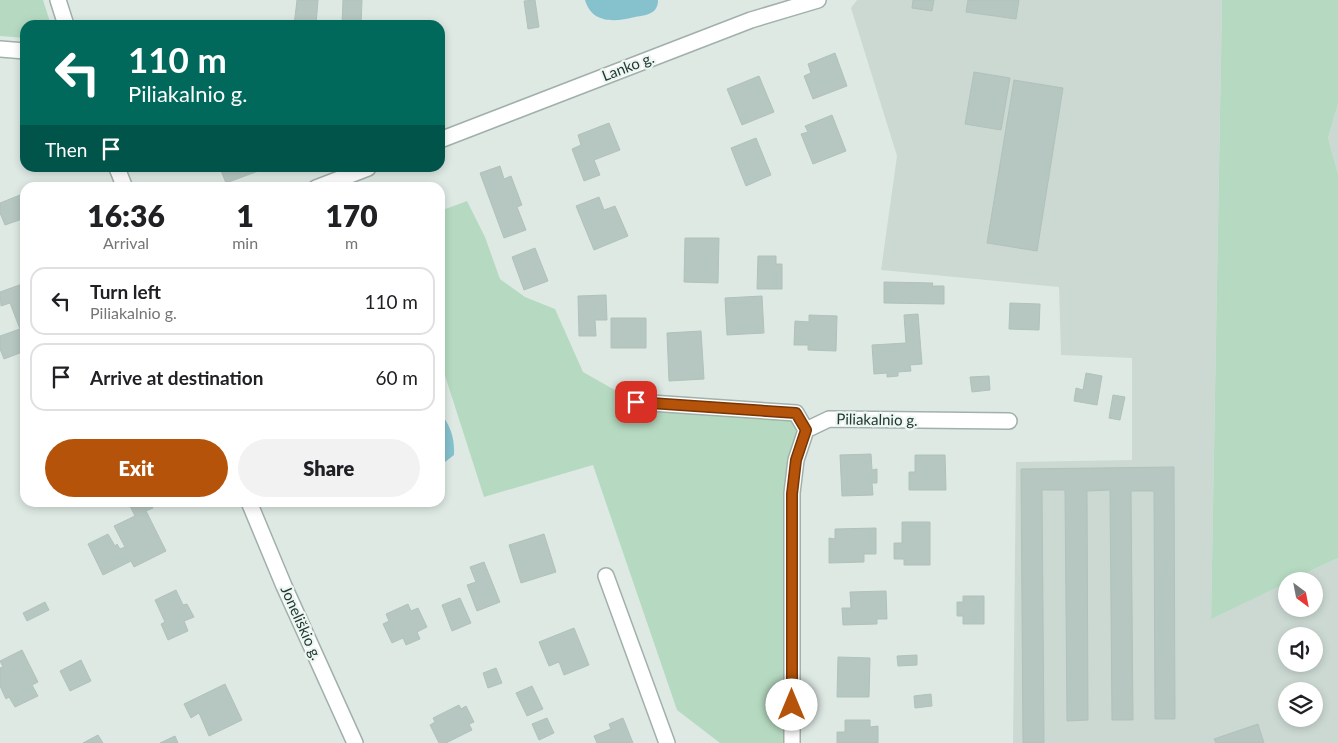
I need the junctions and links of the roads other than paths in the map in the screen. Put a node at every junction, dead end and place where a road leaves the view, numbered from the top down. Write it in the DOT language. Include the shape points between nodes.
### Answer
graph roads {
  1 [pos="58,0"];
  2 [pos="818,0"];
  3 [pos="64,20"];
  4 [pos="0,49"];
  5 [pos="20,50"];
  6 [pos="445,138"];
  7 [pos="358,172"];
  8 [pos="332,182"];
  9 [pos="636,402"];
  10 [pos="1009,421"];
  11 [pos="806,430"];
  12 [pos="251,507"];
  13 [pos="606,576"];
  14 [pos="355,743"];
  15 [pos="667,743"];
  16 [pos="792,743"];
  1 -- 3 [label="street"];
  2 -- 6 [label="street, Lanko g." via="751,20"];
  4 -- 5 [label="street"];
  7 -- 8 [label="street"];
  9 -- 11 [label="street" via="796,413"];
  10 -- 11 [label="street, Piliakalnio g." via="829,419"];
  11 -- 16 [label="street" via="796,460 792,494"];
  12 -- 14 [label="street, Joneliškio g."];
  13 -- 15 [label="street"];
}
